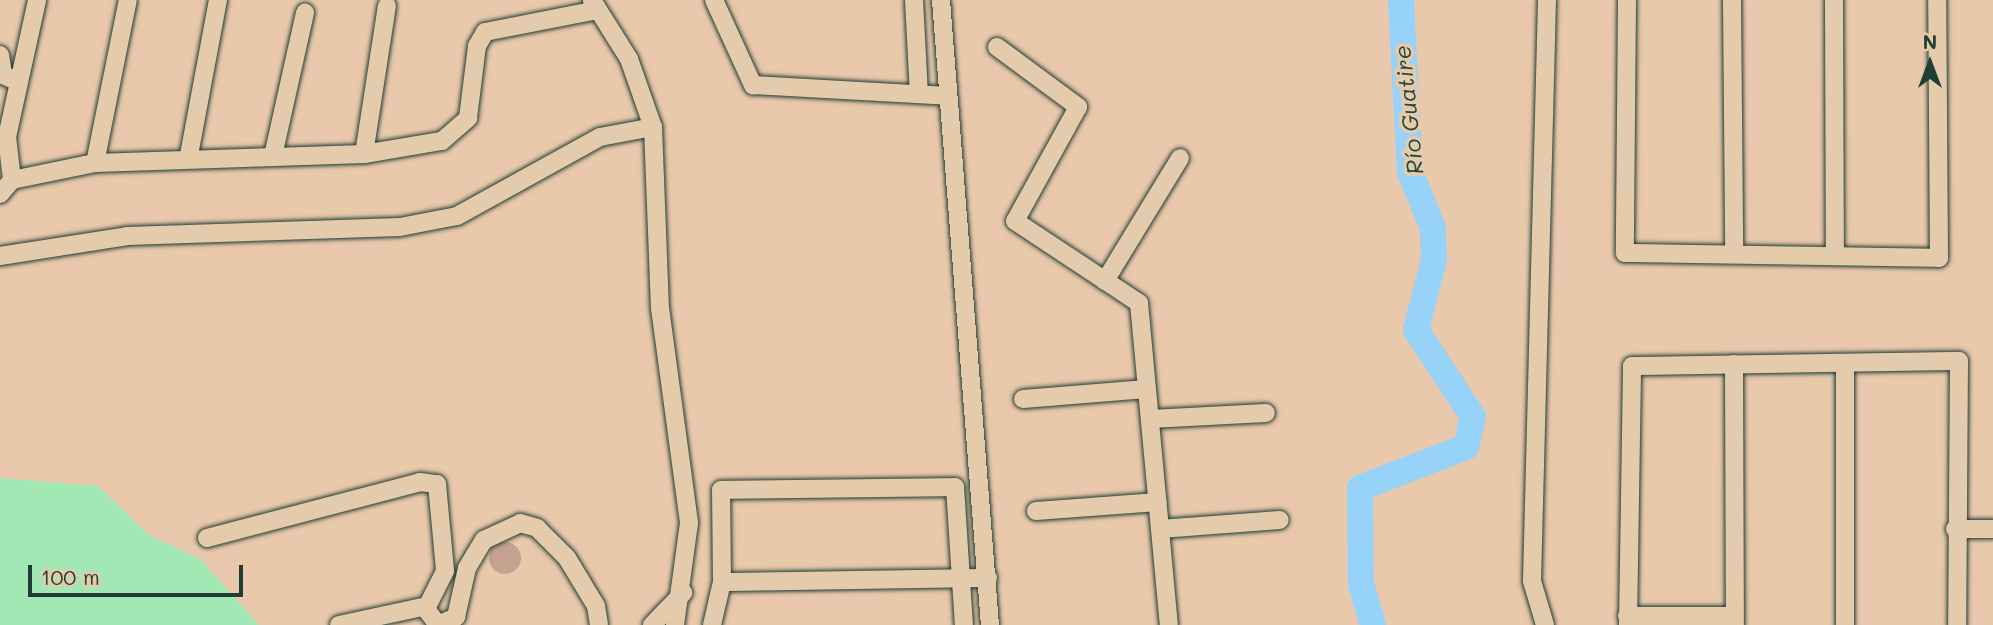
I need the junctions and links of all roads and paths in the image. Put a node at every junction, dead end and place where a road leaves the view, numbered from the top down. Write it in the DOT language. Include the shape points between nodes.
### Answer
graph roads {
  1 [pos="37,0"];
  2 [pos="128,0"];
  3 [pos="218,0"];
  4 [pos="713,0"];
  5 [pos="914,0"];
  6 [pos="941,0"];
  7 [pos="1547,0"];
  8 [pos="1627,0"];
  9 [pos="1732,0"];
  10 [pos="1835,0"];
  11 [pos="1937,0"];
  12 [pos="594,5"];
  13 [pos="387,6"];
  14 [pos="304,13"];
  15 [pos="997,47"];
  16 [pos="0,55"];
  17 [pos="19,82"];
  18 [pos="919,94"];
  19 [pos="948,96"];
  20 [pos="653,127"];
  21 [pos="363,154"];
  22 [pos="189,155"];
  23 [pos="273,156"];
  24 [pos="1180,158"];
  25 [pos="95,163"];
  26 [pos="6,187"];
  27 [pos="1734,254"];
  28 [pos="0,256"];
  29 [pos="1835,256"];
  30 [pos="1104,281"];
  31 [pos="1846,363"];
  32 [pos="1734,365"];
  33 [pos="1147,388"];
  34 [pos="1023,399"];
  35 [pos="1266,413"];
  36 [pos="1150,419"];
  37 [pos="1158,502"];
  38 [pos="1036,511"];
  39 [pos="1280,520"];
  40 [pos="1160,529"];
  41 [pos="1955,529"];
  42 [pos="1993,529"];
  43 [pos="207,538"];
  44 [pos="988,578"];
  45 [pos="961,579"];
  46 [pos="722,582"];
  47 [pos="683,593"];
  48 [pos="427,606"];
  49 [pos="1627,621"];
  50 [pos="1734,621"];
  51 [pos="339,625"];
  52 [pos="438,625"];
  53 [pos="599,625"];
  54 [pos="652,625"];
  55 [pos="675,625"];
  56 [pos="712,625"];
  57 [pos="964,625"];
  58 [pos="990,625"];
  59 [pos="1169,625"];
  60 [pos="1545,625"];
  61 [pos="1845,625"];
  62 [pos="1957,625"];
  1 -- 17 [label="street"];
  2 -- 25 [label="street"];
  3 -- 22 [label="street"];
  4 -- 18 [label="street" via="753,85"];
  5 -- 18 [label="street"];
  6 -- 19 [label="street"];
  7 -- 60 [label="street" via="1532,581"];
  8 -- 27 [label="street" via="1625,253"];
  9 -- 27 [label="street"];
  10 -- 29 [label="street"];
  11 -- 29 [label="street" via="1939,258"];
  12 -- 20 [label="street" via="629,59"];
  12 -- 21 [label="street" via="491,28 477,46 468,118 455,133 442,141"];
  13 -- 21 [label="street"];
  14 -- 23 [label="street"];
  15 -- 30 [label="street" via="1078,107 1015,220"];
  16 -- 17 [label="street" via="3,75"];
  17 -- 26 [label="street" via="7,137"];
  18 -- 19 [label="street"];
  19 -- 44 [label="street"];
  20 -- 28 [label="street" via="600,137 457,216 400,228 127,236"];
  20 -- 47 [label="street" via="660,309 689,523"];
  21 -- 23 [label="street"];
  22 -- 23 [label="street"];
  22 -- 25 [label="street"];
  24 -- 30 [label="street"];
  25 -- 26 [label="street"];
  27 -- 29 [label="street"];
  30 -- 33 [label="street" via="1139,303"];
  31 -- 32 [label="street"];
  31 -- 41 [label="street" via="1959,361"];
  31 -- 61 [label="street"];
  32 -- 49 [label="street" via="1632,366"];
  32 -- 50 [label="street"];
  33 -- 34 [label="street"];
  33 -- 36 [label="street"];
  35 -- 36 [label="street"];
  36 -- 37 [label="street"];
  37 -- 38 [label="street"];
  37 -- 40 [label="street"];
  39 -- 40 [label="street"];
  40 -- 59 [label="street"];
  41 -- 42 [label="street"];
  41 -- 62 [label="street"];
  43 -- 48 [label="street" via="428,481 443,497 445,571"];
  44 -- 45 [label="street"];
  44 -- 58 [label="street"];
  45 -- 46 [label="street"];
  45 -- 46 [label="street" via="955,486 721,490"];
  45 -- 57 [label="street"];
  46 -- 56 [label="street"];
  47 -- 54 [label="street"];
  47 -- 55 [label="street"];
  48 -- 51 [label="street"];
  48 -- 52 [label="street"];
  49 -- 50 [label="street"];
  52 -- 53 [label="street" via="456,617 467,568 484,540 520,523 537,528 567,558 596,606"];
}
